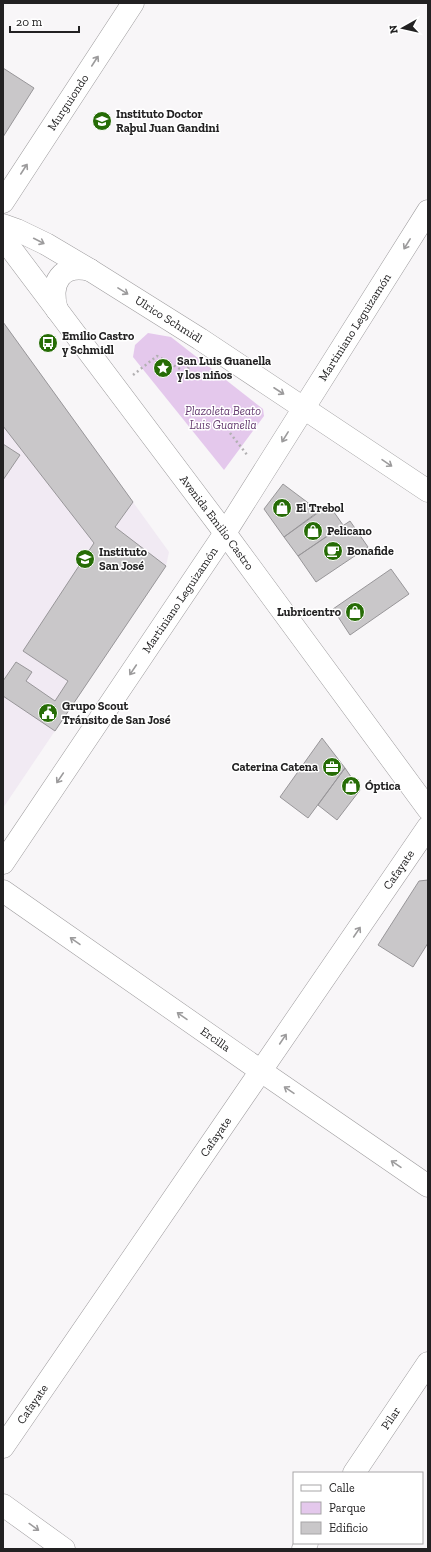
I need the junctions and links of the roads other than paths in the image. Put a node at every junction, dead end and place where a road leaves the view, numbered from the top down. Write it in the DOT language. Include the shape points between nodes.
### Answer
graph roads {
  1 [pos="133,3"];
  2 [pos="3,202"];
  3 [pos="428,211"];
  4 [pos="3,225"];
  5 [pos="3,238"];
  6 [pos="90,270"];
  7 [pos="57,310"];
  8 [pos="304,408"];
  9 [pos="428,491"];
  10 [pos="225,533"];
  11 [pos="428,809"];
  12 [pos="428,827"];
  13 [pos="3,863"];
  14 [pos="3,891"];
  15 [pos="261,1071"];
  16 [pos="428,1186"];
  17 [pos="428,1364"];
  18 [pos="3,1447"];
  19 [pos="355,1472"];
  20 [pos="3,1505"];
  21 [pos="64,1549"];
  2 -- 1 [label="street, Murguiondo, one-way"];
  3 -- 8 [label="street, Martiniano Leguizamón, one-way"];
  4 -- 6 [label="street, Ulrico Schmidl, one-way" via="46,244"];
  5 -- 7 [label="street, Avenida Emilio Castro"];
  6 -- 7 [label="street" via="79,267 68,270 59,277 54,287"];
  6 -- 8 [label="street, Ulrico Schmidl, one-way"];
  7 -- 10 [label="street, Avenida Emilio Castro"];
  8 -- 9 [label="street, Ulrico Schmidl, one-way"];
  8 -- 10 [label="street, Martiniano Leguizamón, one-way"];
  10 -- 11 [label="street, Avenida Emilio Castro"];
  10 -- 13 [label="street, Martiniano Leguizamón, one-way"];
  15 -- 12 [label="street, Cafayate, one-way"];
  15 -- 14 [label="street, Ercilla, one-way"];
  16 -- 15 [label="street, Ercilla, one-way"];
  15 -- 18 [label="street, Cafayate"];
  17 -- 19 [label="street, Pilar"];
  20 -- 21 [label="street, one-way"];
}
